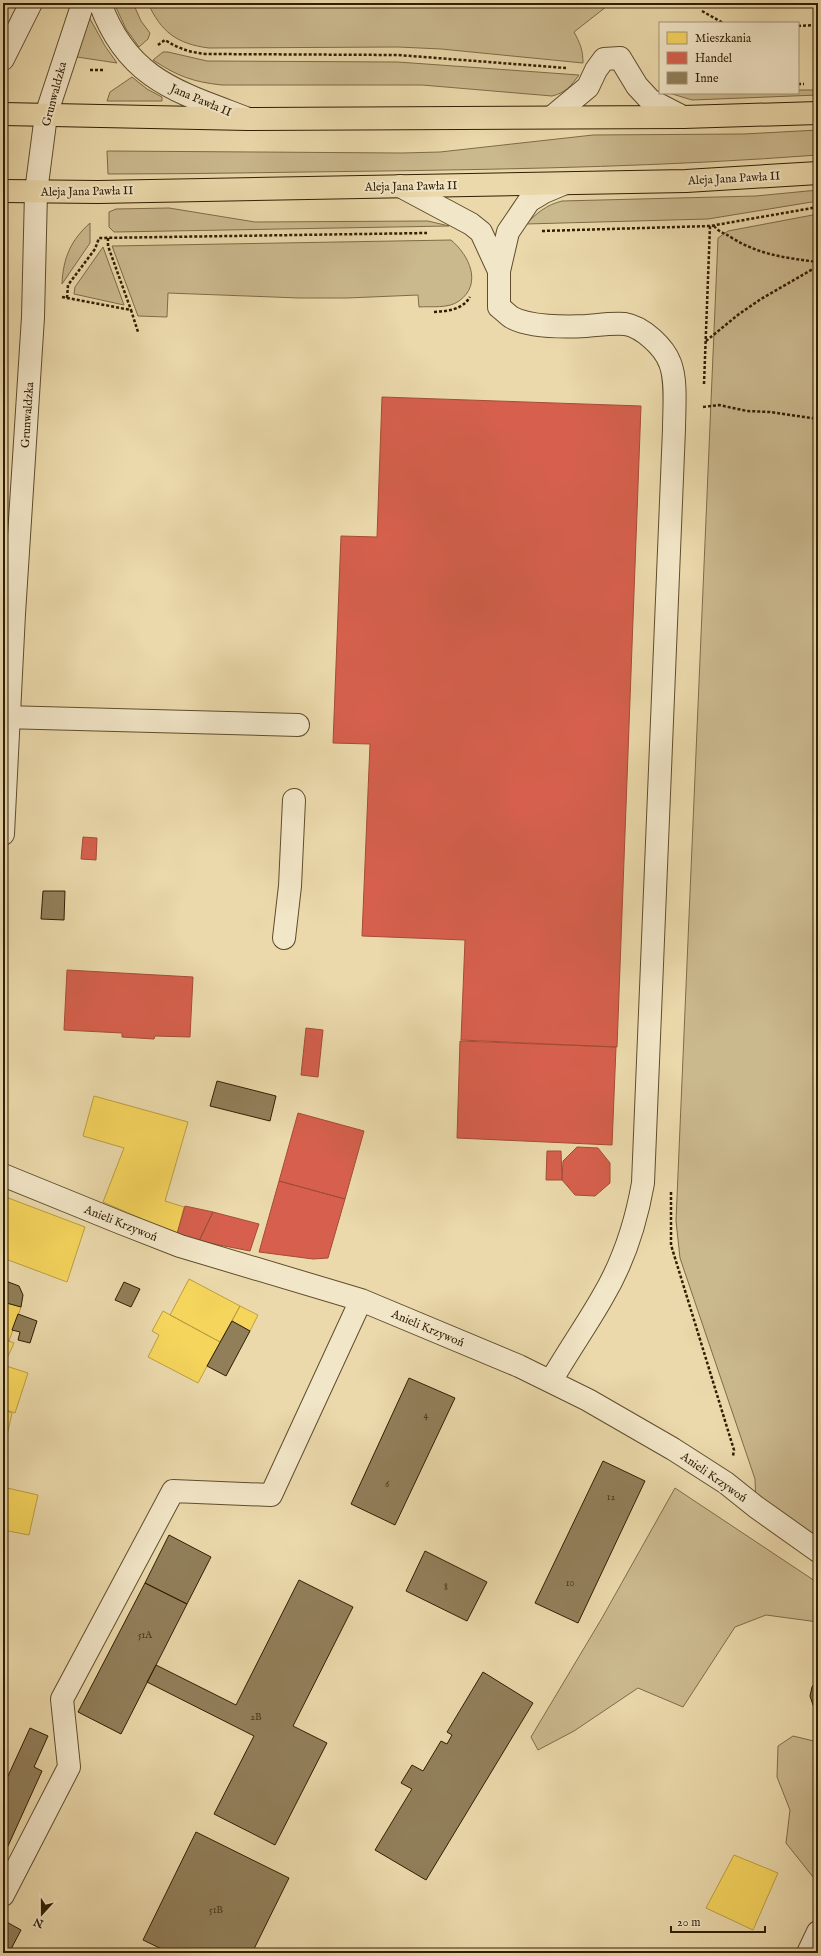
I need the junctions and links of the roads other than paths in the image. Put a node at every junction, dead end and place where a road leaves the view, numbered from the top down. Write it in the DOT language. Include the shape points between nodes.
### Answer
graph roads {
  1 [pos="31,3"];
  2 [pos="83,3"];
  3 [pos="100,3"];
  4 [pos="3,59"];
  5 [pos="818,113"];
  6 [pos="3,114"];
  7 [pos="46,114"];
  8 [pos="552,117"];
  9 [pos="683,117"];
  10 [pos="248,119"];
  11 [pos="818,173"];
  12 [pos="563,184"];
  13 [pos="400,186"];
  14 [pos="3,191"];
  15 [pos="36,192"];
  16 [pos="499,271"];
  17 [pos="6,717"];
  18 [pos="298,725"];
  19 [pos="294,800"];
  20 [pos="3,834"];
  21 [pos="284,938"];
  22 [pos="3,1175"];
  23 [pos="361,1300"];
  24 [pos="551,1382"];
  25 [pos="818,1551"];
  26 [pos="3,1896"];
  27 [pos="818,1932"];
  28 [pos="808,1953"];
  1 -- 4 [label="street"];
  2 -- 7 [label="street, Grunwaldzka"];
  3 -- 10 [label="street, Jana Pawła II" via="116,38 135,62 155,78 172,89"];
  5 -- 9 [label="main road"];
  6 -- 7 [label="main road"];
  7 -- 10 [label="main road"];
  7 -- 15 [label="street, Grunwaldzka"];
  8 -- 9 [label="main road"];
  8 -- 9 [label="street" via="588,87 604,59 620,58 637,86 650,100"];
  8 -- 10 [label="main road"];
  11 -- 12 [label="main road, Aleja Jana Pawła II" via="686,181"];
  12 -- 13 [label="main road, Aleja Jana Pawła II"];
  12 -- 16 [label="street" via="529,201 508,232"];
  13 -- 15 [label="main road, Aleja Jana Pawła II"];
  13 -- 16 [label="street" via="471,224 481,232"];
  14 -- 15 [label="main road, Aleja Jana Pawła II"];
  15 -- 17 [label="street, Grunwaldzka" via="33,317"];
  16 -- 24 [label="street" via="499,307 511,317 556,325 627,325 639,330 663,350 671,363 674,382 643,1183 636,1219 603,1297"];
  17 -- 18 [label="street"];
  17 -- 20 [label="street, Grunwaldzka"];
  19 -- 21 [label="street" via="290,886"];
  22 -- 23 [label="street, Anieli Krzywoń" via="180,1246"];
  23 -- 24 [label="street, Anieli Krzywoń"];
  23 -- 26 [label="street" via="271,1494 173,1491 62,1699 69,1767"];
  24 -- 25 [label="street, Anieli Krzywoń" via="595,1403 673,1449 726,1483"];
  27 -- 28 [label="street"];
}
